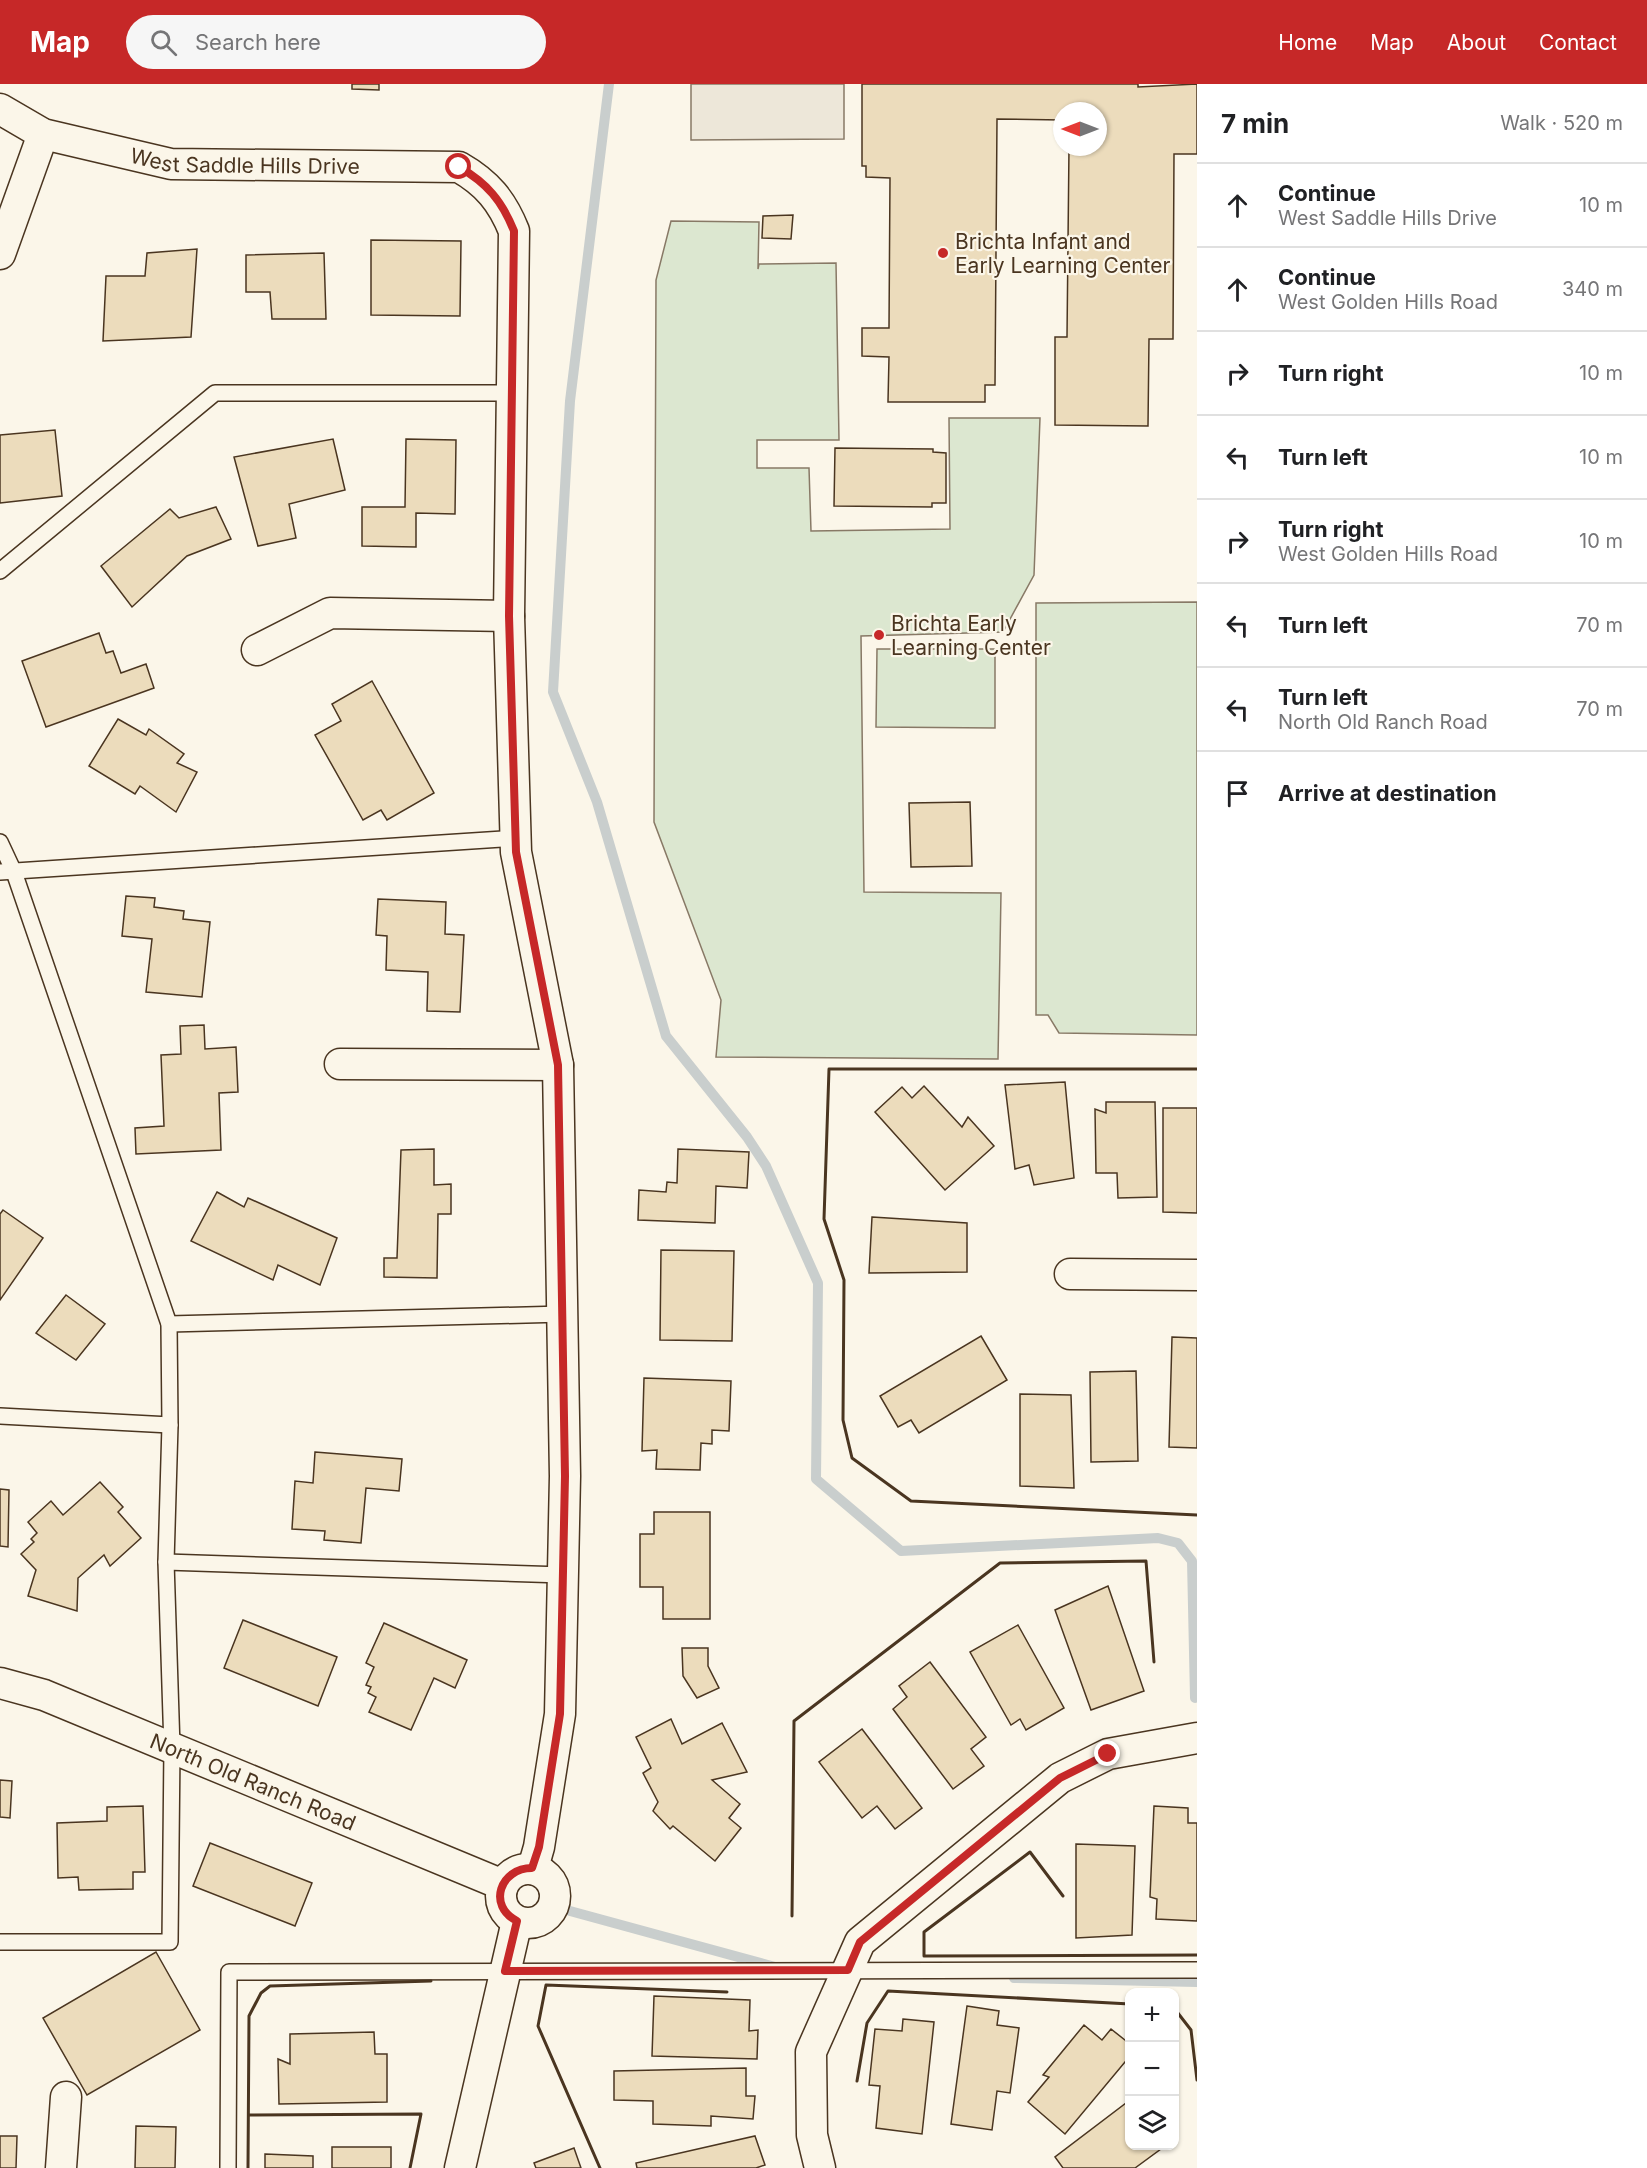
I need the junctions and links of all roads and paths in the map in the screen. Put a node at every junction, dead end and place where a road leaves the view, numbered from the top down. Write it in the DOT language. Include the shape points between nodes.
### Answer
graph roads {
  1 [pos="0,109"];
  2 [pos="43,134"];
  3 [pos="0,254"];
  4 [pos="512,393"];
  5 [pos="0,571"];
  6 [pos="509,616"];
  7 [pos="257,650"];
  8 [pos="516,838"];
  9 [pos="0,842"];
  10 [pos="7,872"];
  11 [pos="340,1064"];
  12 [pos="558,1065"];
  13 [pos="1070,1274"];
  14 [pos="1197,1275"];
  15 [pos="563,1314"];
  16 [pos="169,1324"];
  17 [pos="0,1416"];
  18 [pos="170,1425"];
  19 [pos="166,1562"];
  20 [pos="563,1575"];
  21 [pos="0,1683"];
  22 [pos="1197,1738"];
  23 [pos="172,1748"];
  24 [pos="532,1868"];
  25 [pos="502,1885"];
  26 [pos="517,1921"];
  27 [pos="0,1942"];
  28 [pos="848,1970"];
  29 [pos="1197,1970"];
  30 [pos="505,1971"];
  31 [pos="66,2097"];
  32 [pos="61,2168"];
  33 [pos="228,2168"];
  34 [pos="460,2168"];
  35 [pos="820,2168"];
  1 -- 2 [label="street, West Saddle Hills Drive"];
  2 -- 3 [label="street"];
  2 -- 4 [label="street, West Saddle Hills Drive" via="171,164 459,167 492,191 514,231"];
  4 -- 5 [label="lane" via="215,393"];
  4 -- 6 [label="street"];
  6 -- 7 [label="street" via="330,613"];
  6 -- 8 [label="street"];
  8 -- 10 [label="lane"];
  8 -- 12 [label="street"];
  9 -- 10 [label="lane"];
  10 -- 16 [label="lane"];
  11 -- 12 [label="street"];
  12 -- 15 [label="street"];
  13 -- 14 [label="street"];
  15 -- 16 [label="lane"];
  15 -- 20 [label="street"];
  16 -- 18 [label="lane"];
  17 -- 18 [label="lane"];
  18 -- 19 [label="lane"];
  19 -- 20 [label="lane"];
  19 -- 23 [label="lane"];
  20 -- 24 [label="street" via="560,1714 539,1847"];
  21 -- 23 [label="street, North Old Ranch Road" via="44,1695"];
  22 -- 28 [label="street" via="1108,1754 1060,1778 860,1942"];
  23 -- 25 [label="street, North Old Ranch Road"];
  23 -- 27 [label="lane" via="170,1942"];
  24 -- 25 [label="street" via="515,1871"];
  24 -- 26 [label="street" via="541,1871 553,1884 555,1902 538,1922"];
  25 -- 26 [label="street" via="501,1903"];
  26 -- 30 [label="street"];
  28 -- 29 [label="lane"];
  28 -- 30 [label="lane"];
  28 -- 35 [label="street" via="811,2052 812,2135"];
  30 -- 33 [label="lane" via="229,1972"];
  30 -- 34 [label="street"];
  31 -- 32 [label="street"];
}
